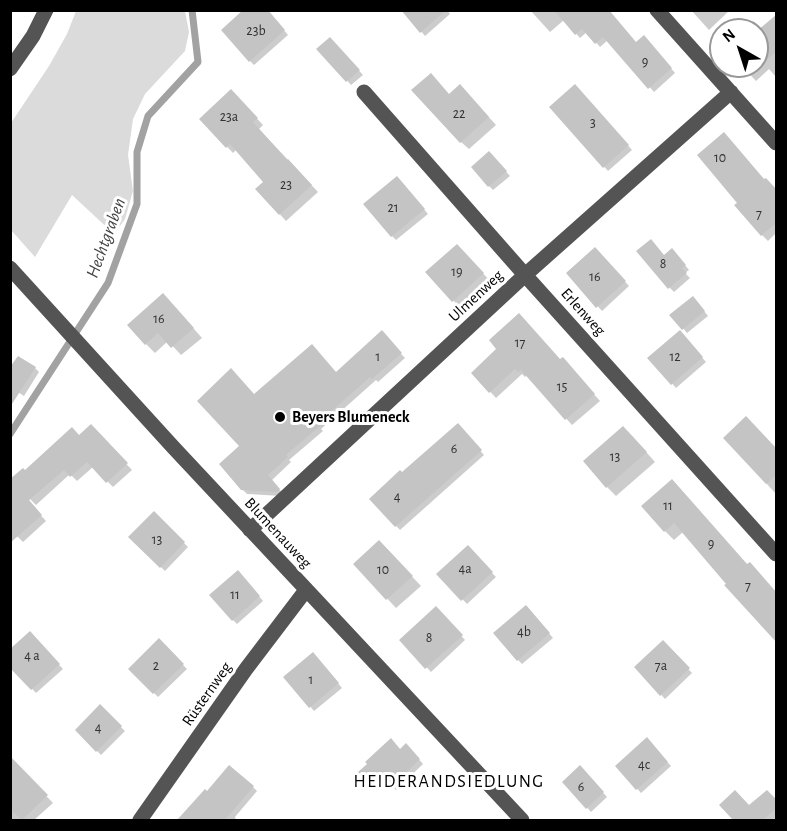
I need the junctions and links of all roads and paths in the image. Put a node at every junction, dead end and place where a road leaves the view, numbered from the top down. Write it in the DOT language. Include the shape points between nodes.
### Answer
graph roads {
  1 [pos="46,10"];
  2 [pos="657,10"];
  3 [pos="10,69"];
  4 [pos="364,92"];
  5 [pos="730,92"];
  6 [pos="777,143"];
  7 [pos="10,268"];
  8 [pos="525,275"];
  9 [pos="250,530"];
  10 [pos="777,554"];
  11 [pos="306,590"];
  12 [pos="140,820"];
  13 [pos="522,820"];
  1 -- 3 [label="street"];
  2 -- 5 [label="street"];
  4 -- 8 [label="street, Erlenweg"];
  5 -- 6 [label="street"];
  5 -- 8 [label="street, Ulmenweg"];
  7 -- 9 [label="street, Blumenauweg"];
  8 -- 9 [label="street, Ulmenweg"];
  8 -- 10 [label="street, Erlenweg"];
  9 -- 11 [label="street, Blumenauweg"];
  11 -- 12 [label="street, Rüsternweg"];
  11 -- 13 [label="street, Blumenauweg"];
}
